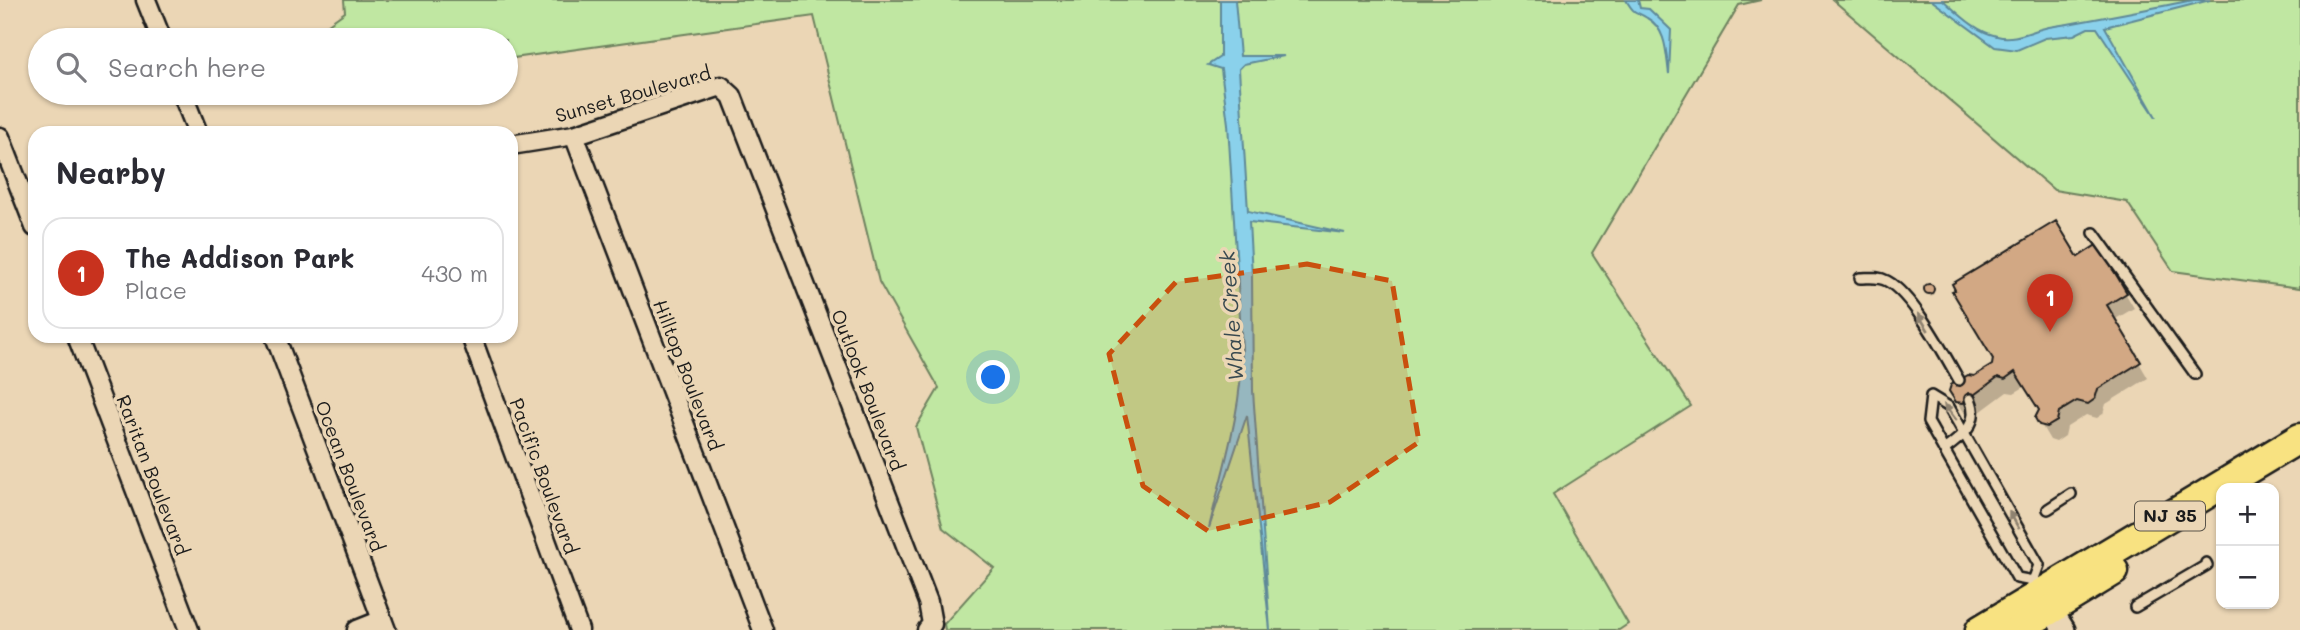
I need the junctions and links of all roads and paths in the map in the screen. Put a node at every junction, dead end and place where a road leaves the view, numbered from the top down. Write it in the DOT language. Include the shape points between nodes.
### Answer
graph roads {
  1 [pos="146,0"];
  2 [pos="157,28"];
  3 [pos="187,105"];
  4 [pos="195,126"];
  5 [pos="574,135"];
  6 [pos="0,136"];
  7 [pos="518,144"];
  8 [pos="758,166"];
  9 [pos="28,209"];
  10 [pos="2094,233"];
  11 [pos="1860,278"];
  12 [pos="80,343"];
  13 [pos="278,343"];
  14 [pos="474,343"];
  15 [pos="2195,374"];
  16 [pos="1959,380"];
  17 [pos="1970,399"];
  18 [pos="1965,435"];
  19 [pos="2300,439"];
  20 [pos="1944,450"];
  21 [pos="2300,461"];
  22 [pos="2263,483"];
  23 [pos="2071,494"];
  24 [pos="2048,509"];
  25 [pos="2216,511"];
  26 [pos="2206,563"];
  27 [pos="2047,604"];
  28 [pos="2135,607"];
  29 [pos="384,625"];
  30 [pos="189,630"];
  31 [pos="357,630"];
  32 [pos="579,630"];
  33 [pos="763,630"];
  34 [pos="927,630"];
  35 [pos="1980,630"];
  36 [pos="2018,630"];
  1 -- 2 [label="street"];
  3 -- 4 [label="street"];
  5 -- 7 [label="street, Sunset Boulevard"];
  5 -- 8 [label="street, Sunset Boulevard" via="721,86 732,96"];
  5 -- 33 [label="street, Hilltop Boulevard"];
  6 -- 9 [label="street"];
  8 -- 34 [label="street, Outlook Boulevard" via="928,603 932,624"];
  10 -- 15 [label="lane"];
  16 -- 11 [label="lane, one-way" via="1897,288 1877,277"];
  12 -- 30 [label="street, Raritan Boulevard"];
  13 -- 29 [label="street, Ocean Boulevard"];
  14 -- 32 [label="street, Pacific Boulevard"];
  17 -- 18 [label="lane" via="1973,417"];
  18 -- 20 [label="lane"];
  18 -- 20 [label="lane, one-way" via="1949,407 1931,396 1928,422"];
  27 -- 18 [label="lane, one-way" via="2039,565"];
  19 -- 27 [label="highway, NJ 35"];
  20 -- 27 [label="lane" via="2017,578"];
  21 -- 22 [label="highway"];
  23 -- 24 [label="lane"];
  25 -- 27 [label="highway, NJ 35"];
  26 -- 28 [label="lane"];
  27 -- 35 [label="highway, NJ 35"];
  27 -- 36 [label="highway, NJ 35"];
  29 -- 31 [label="street"];
}
